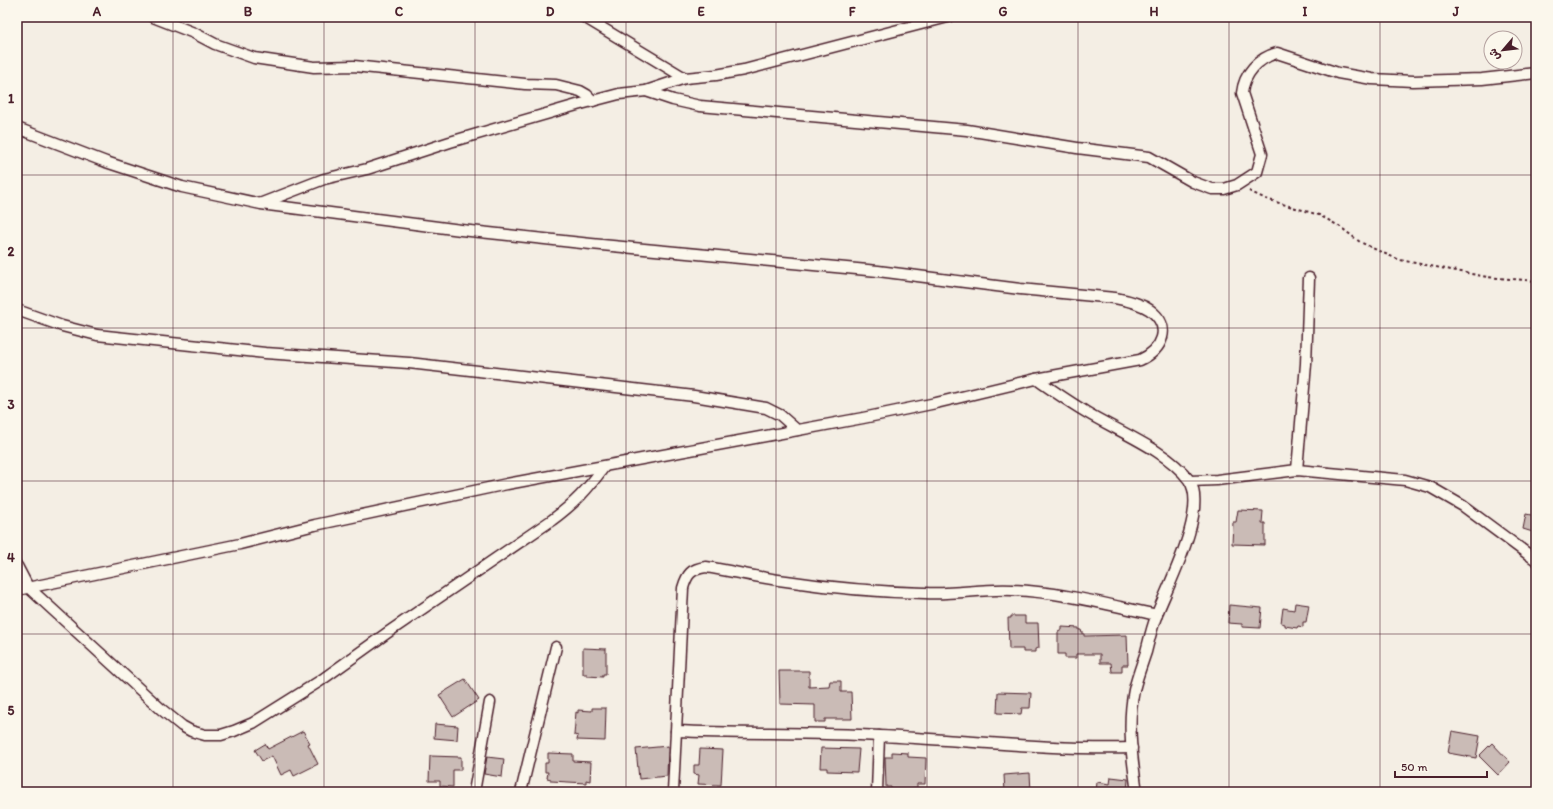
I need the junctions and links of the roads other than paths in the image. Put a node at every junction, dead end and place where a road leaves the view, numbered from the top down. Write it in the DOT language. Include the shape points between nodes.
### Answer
graph roads {
  1 [pos="154,17"];
  2 [pos="584,17"];
  3 [pos="948,17"];
  4 [pos="1536,73"];
  5 [pos="685,78"];
  6 [pos="646,91"];
  7 [pos="593,101"];
  8 [pos="17,128"];
  9 [pos="261,204"];
  10 [pos="1309,278"];
  11 [pos="17,310"];
  12 [pos="1036,379"];
  13 [pos="797,430"];
  14 [pos="604,467"];
  15 [pos="1297,470"];
  16 [pos="1190,481"];
  17 [pos="1536,560"];
  18 [pos="17,566"];
  19 [pos="28,587"];
  20 [pos="17,590"];
  21 [pos="1156,615"];
  22 [pos="556,647"];
  23 [pos="490,702"];
  24 [pos="676,731"];
  25 [pos="879,736"];
  26 [pos="1132,748"];
  27 [pos="474,792"];
  28 [pos="521,792"];
  29 [pos="672,792"];
  30 [pos="877,792"];
  31 [pos="1136,792"];
  1 -- 7 [label="street" via="254,58 314,67 354,66 556,86 580,91"];
  2 -- 5 [label="street"];
  3 -- 5 [label="street" via="744,70"];
  4 -- 6 [label="street" via="1482,79 1372,79 1338,73 1277,53 1268,55 1257,62 1243,85 1242,93 1262,154 1257,172 1237,185 1212,189 1149,157 967,130 700,106"];
  5 -- 6 [label="street"];
  6 -- 7 [label="street" via="619,94"];
  7 -- 9 [label="street" via="367,169 324,179"];
  8 -- 9 [label="street" via="106,162 182,187"];
  9 -- 12 [label="street" via="461,230 1125,299 1150,310 1162,325 1163,335 1160,344 1140,360"];
  10 -- 15 [label="street" via="1306,364"];
  11 -- 13 [label="street" via="97,335 408,363 694,396 766,408 780,415"];
  12 -- 13 [label="street" via="936,403"];
  12 -- 16 [label="street" via="1086,413 1140,441 1182,472"];
  13 -- 14 [label="street"];
  14 -- 19 [label="street" via="507,484 315,525 240,544"];
  14 -- 19 [label="street" via="572,505 552,520 320,681 253,723 222,735 198,733 182,726 160,709"];
  15 -- 16 [label="street"];
  15 -- 17 [label="street" via="1405,480 1430,487 1463,506"];
  16 -- 21 [label="street" via="1194,490 1193,518 1186,545"];
  18 -- 19 [label="street"];
  19 -- 20 [label="street"];
  21 -- 24 [label="street" via="1045,592 996,589 919,593 786,581 706,567 696,568 686,578 683,588"];
  21 -- 26 [label="street" via="1134,689 1131,712"];
  22 -- 28 [label="street"];
  23 -- 27 [label="street"];
  24 -- 25 [label="street"];
  24 -- 29 [label="street"];
  25 -- 26 [label="street" via="1068,748"];
  25 -- 30 [label="street"];
  26 -- 31 [label="street"];
}
